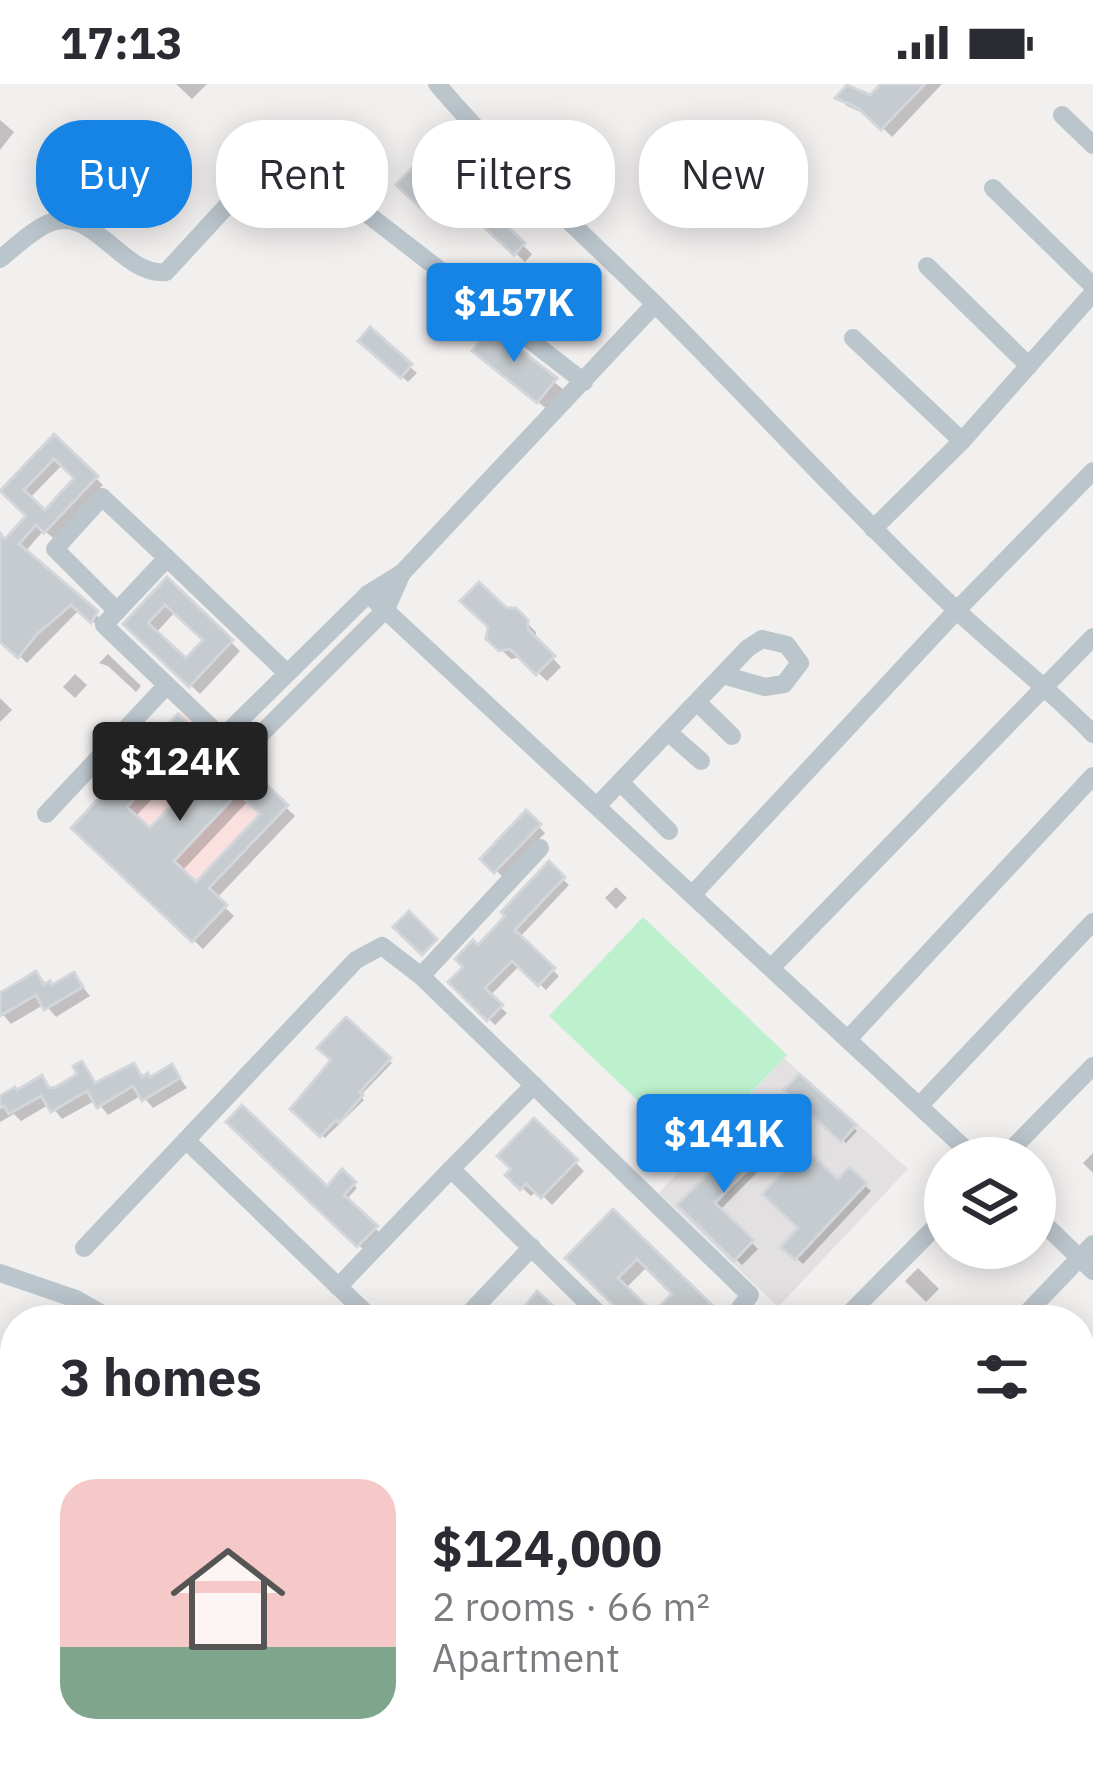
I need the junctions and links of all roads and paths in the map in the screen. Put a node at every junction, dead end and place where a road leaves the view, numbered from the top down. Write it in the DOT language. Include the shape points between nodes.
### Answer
graph roads {
  1 [pos="437,84"];
  2 [pos="1063,115"];
  3 [pos="1093,146"];
  4 [pos="993,188"];
  5 [pos="0,259"];
  6 [pos="927,266"];
  7 [pos="1093,289"];
  8 [pos="655,304"];
  9 [pos="853,338"];
  10 [pos="1029,366"];
  11 [pos="584,382"];
  12 [pos="962,441"];
  13 [pos="1093,471"];
  14 [pos="873,530"];
  15 [pos="167,558"];
  16 [pos="402,573"];
  17 [pos="368,594"];
  18 [pos="386,609"];
  19 [pos="956,610"];
  20 [pos="117,611"];
  21 [pos="1093,637"];
  22 [pos="286,672"];
  23 [pos="723,675"];
  24 [pos="166,685"];
  25 [pos="1046,685"];
  26 [pos="697,702"];
  27 [pos="668,732"];
  28 [pos="1093,734"];
  29 [pos="732,736"];
  30 [pos="222,738"];
  31 [pos="701,761"];
  32 [pos="1093,776"];
  33 [pos="620,782"];
  34 [pos="597,806"];
  35 [pos="46,814"];
  36 [pos="669,831"];
  37 [pos="540,848"];
  38 [pos="692,895"];
  39 [pos="1093,922"];
  40 [pos="771,968"];
  41 [pos="421,976"];
  42 [pos="849,1038"];
  43 [pos="1093,1066"];
  44 [pos="534,1085"];
  45 [pos="921,1104"];
  46 [pos="954,1137"];
  47 [pos="1024,1137"];
  48 [pos="186,1140"];
  49 [pos="452,1169"];
  50 [pos="1056,1232"];
  51 [pos="924,1237"];
  52 [pos="532,1247"];
  53 [pos="84,1248"];
  54 [pos="1088,1257"];
  55 [pos="0,1273"];
  56 [pos="338,1287"];
  57 [pos="88,1305"];
  58 [pos="357,1305"];
  59 [pos="477,1305"];
  60 [pos="590,1305"];
  61 [pos="742,1305"];
  62 [pos="858,1305"];
  63 [pos="1036,1305"];
  1 -- 8 [label="street"];
  2 -- 3 [label="street"];
  4 -- 7 [label="street"];
  5 -- 11 [label="street" via="67,218 139,268 166,272 268,160 290,154"];
  6 -- 10 [label="street"];
  7 -- 10 [label="street"];
  8 -- 11 [label="street"];
  8 -- 14 [label="street"];
  9 -- 12 [label="street"];
  10 -- 12 [label="street"];
  11 -- 16 [label="street"];
  12 -- 14 [label="street"];
  13 -- 19 [label="street"];
  14 -- 19 [label="street"];
  15 -- 20 [label="street"];
  15 -- 20 [label="street" via="102,497 55,549"];
  15 -- 22 [label="street"];
  16 -- 17 [label="street"];
  16 -- 18 [label="street"];
  17 -- 18 [label="street"];
  17 -- 22 [label="street"];
  18 -- 30 [label="street" via="240,755"];
  18 -- 34 [label="street"];
  19 -- 25 [label="street"];
  19 -- 38 [label="street"];
  20 -- 24 [label="street" via="104,625"];
  21 -- 25 [label="street"];
  22 -- 30 [label="street"];
  23 -- 26 [label="street"];
  24 -- 30 [label="street"];
  24 -- 35 [label="street"];
  25 -- 28 [label="street"];
  25 -- 40 [label="street"];
  26 -- 27 [label="street"];
  26 -- 29 [label="street"];
  27 -- 31 [label="street"];
  27 -- 33 [label="street"];
  32 -- 42 [label="street"];
  33 -- 34 [label="street"];
  33 -- 36 [label="street"];
  34 -- 38 [label="street"];
  37 -- 41 [label="street"];
  38 -- 40 [label="street"];
  39 -- 45 [label="street"];
  40 -- 42 [label="street"];
  41 -- 44 [label="street"];
  41 -- 48 [label="street" via="382,946 356,960"];
  42 -- 45 [label="street"];
  43 -- 47 [label="street"];
  44 -- 49 [label="street"];
  44 -- 61 [label="street" via="749,1295"];
  45 -- 46 [label="street"];
  48 -- 53 [label="street"];
  48 -- 56 [label="street"];
  49 -- 52 [label="street"];
  49 -- 56 [label="street"];
  50 -- 54 [label="street"];
  51 -- 62 [label="street"];
  52 -- 59 [label="street"];
  52 -- 60 [label="street"];
  54 -- 63 [label="street"];
  55 -- 57 [label="street"];
  56 -- 58 [label="street"];
}
